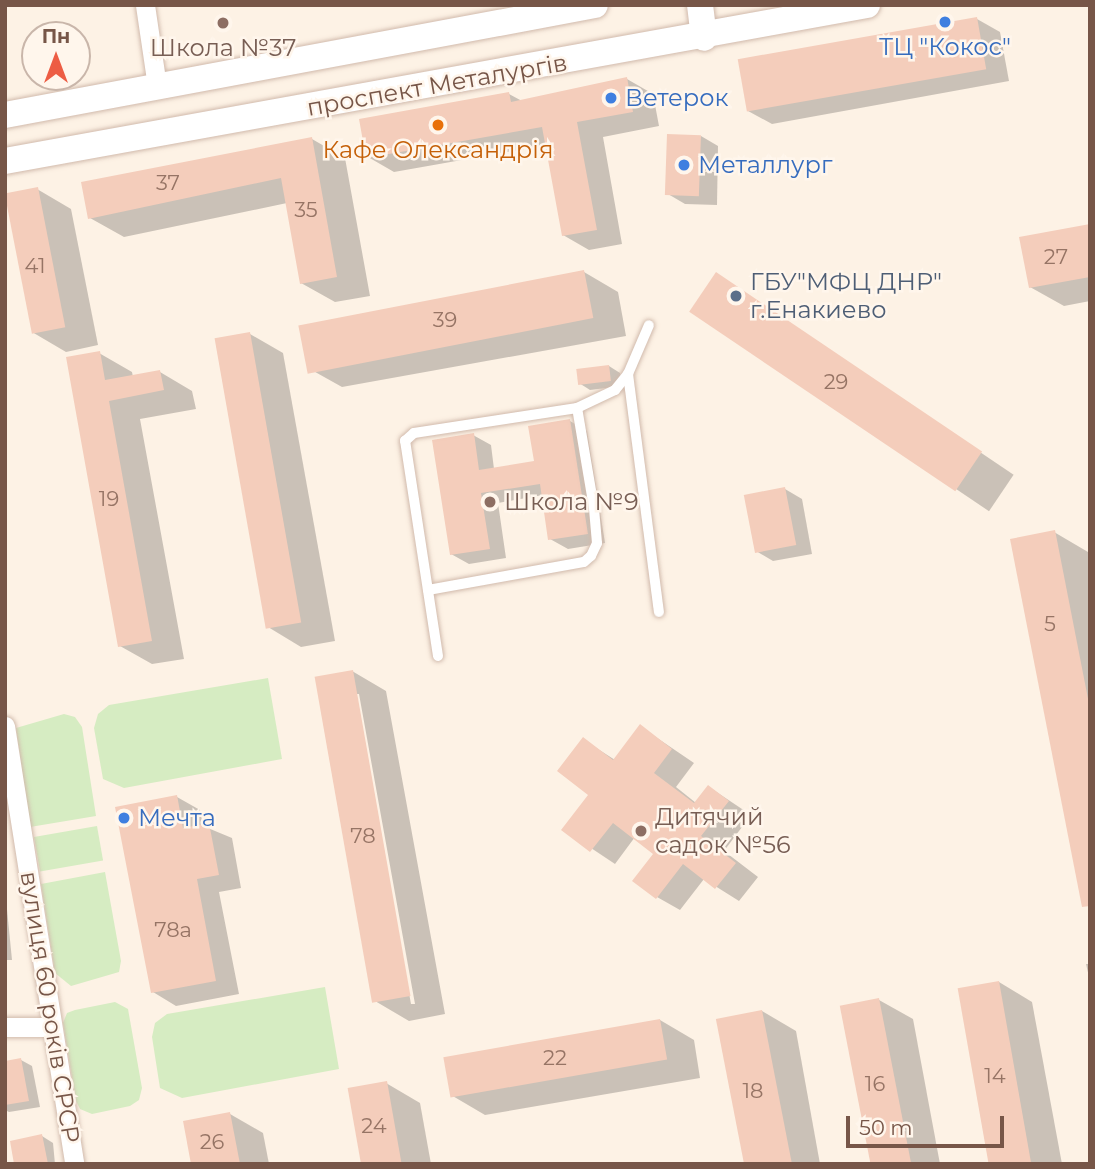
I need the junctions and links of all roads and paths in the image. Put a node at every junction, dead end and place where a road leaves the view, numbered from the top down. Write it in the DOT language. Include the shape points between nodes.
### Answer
graph roads {
  1 [pos="145,5"];
  2 [pos="596,5"];
  3 [pos="700,5"];
  4 [pos="867,5"];
  5 [pos="705,38"];
  6 [pos="157,86"];
  7 [pos="123,93"];
  8 [pos="5,115"];
  9 [pos="134,138"];
  10 [pos="5,161"];
  11 [pos="649,325"];
  12 [pos="628,374"];
  13 [pos="577,408"];
  14 [pos="428,590"];
  15 [pos="659,612"];
  16 [pos="438,656"];
  17 [pos="5,726"];
  18 [pos="5,1027"];
  19 [pos="50,1027"];
  20 [pos="74,1164"];
  1 -- 6 [label="street"];
  2 -- 6 [label="street, проспект Металургів"];
  3 -- 5 [label="street"];
  4 -- 5 [label="street, проспект Металургів"];
  5 -- 9 [label="street, проспект Металургів"];
  6 -- 7 [label="street, проспект Металургів"];
  7 -- 8 [label="street, проспект Металургів"];
  7 -- 9 [label="street"];
  9 -- 10 [label="street, проспект Металургів"];
  11 -- 12 [label="lane"];
  12 -- 13 [label="lane" via="615,390"];
  12 -- 15 [label="lane"];
  13 -- 14 [label="lane" via="594,508 597,543 591,555 584,562"];
  13 -- 14 [label="lane" via="408,437 405,446"];
  14 -- 16 [label="lane"];
  17 -- 19 [label="street, вулиця 60 років СРСР"];
  18 -- 19 [label="street"];
  19 -- 20 [label="street, вулиця 60 років СРСР"];
}
